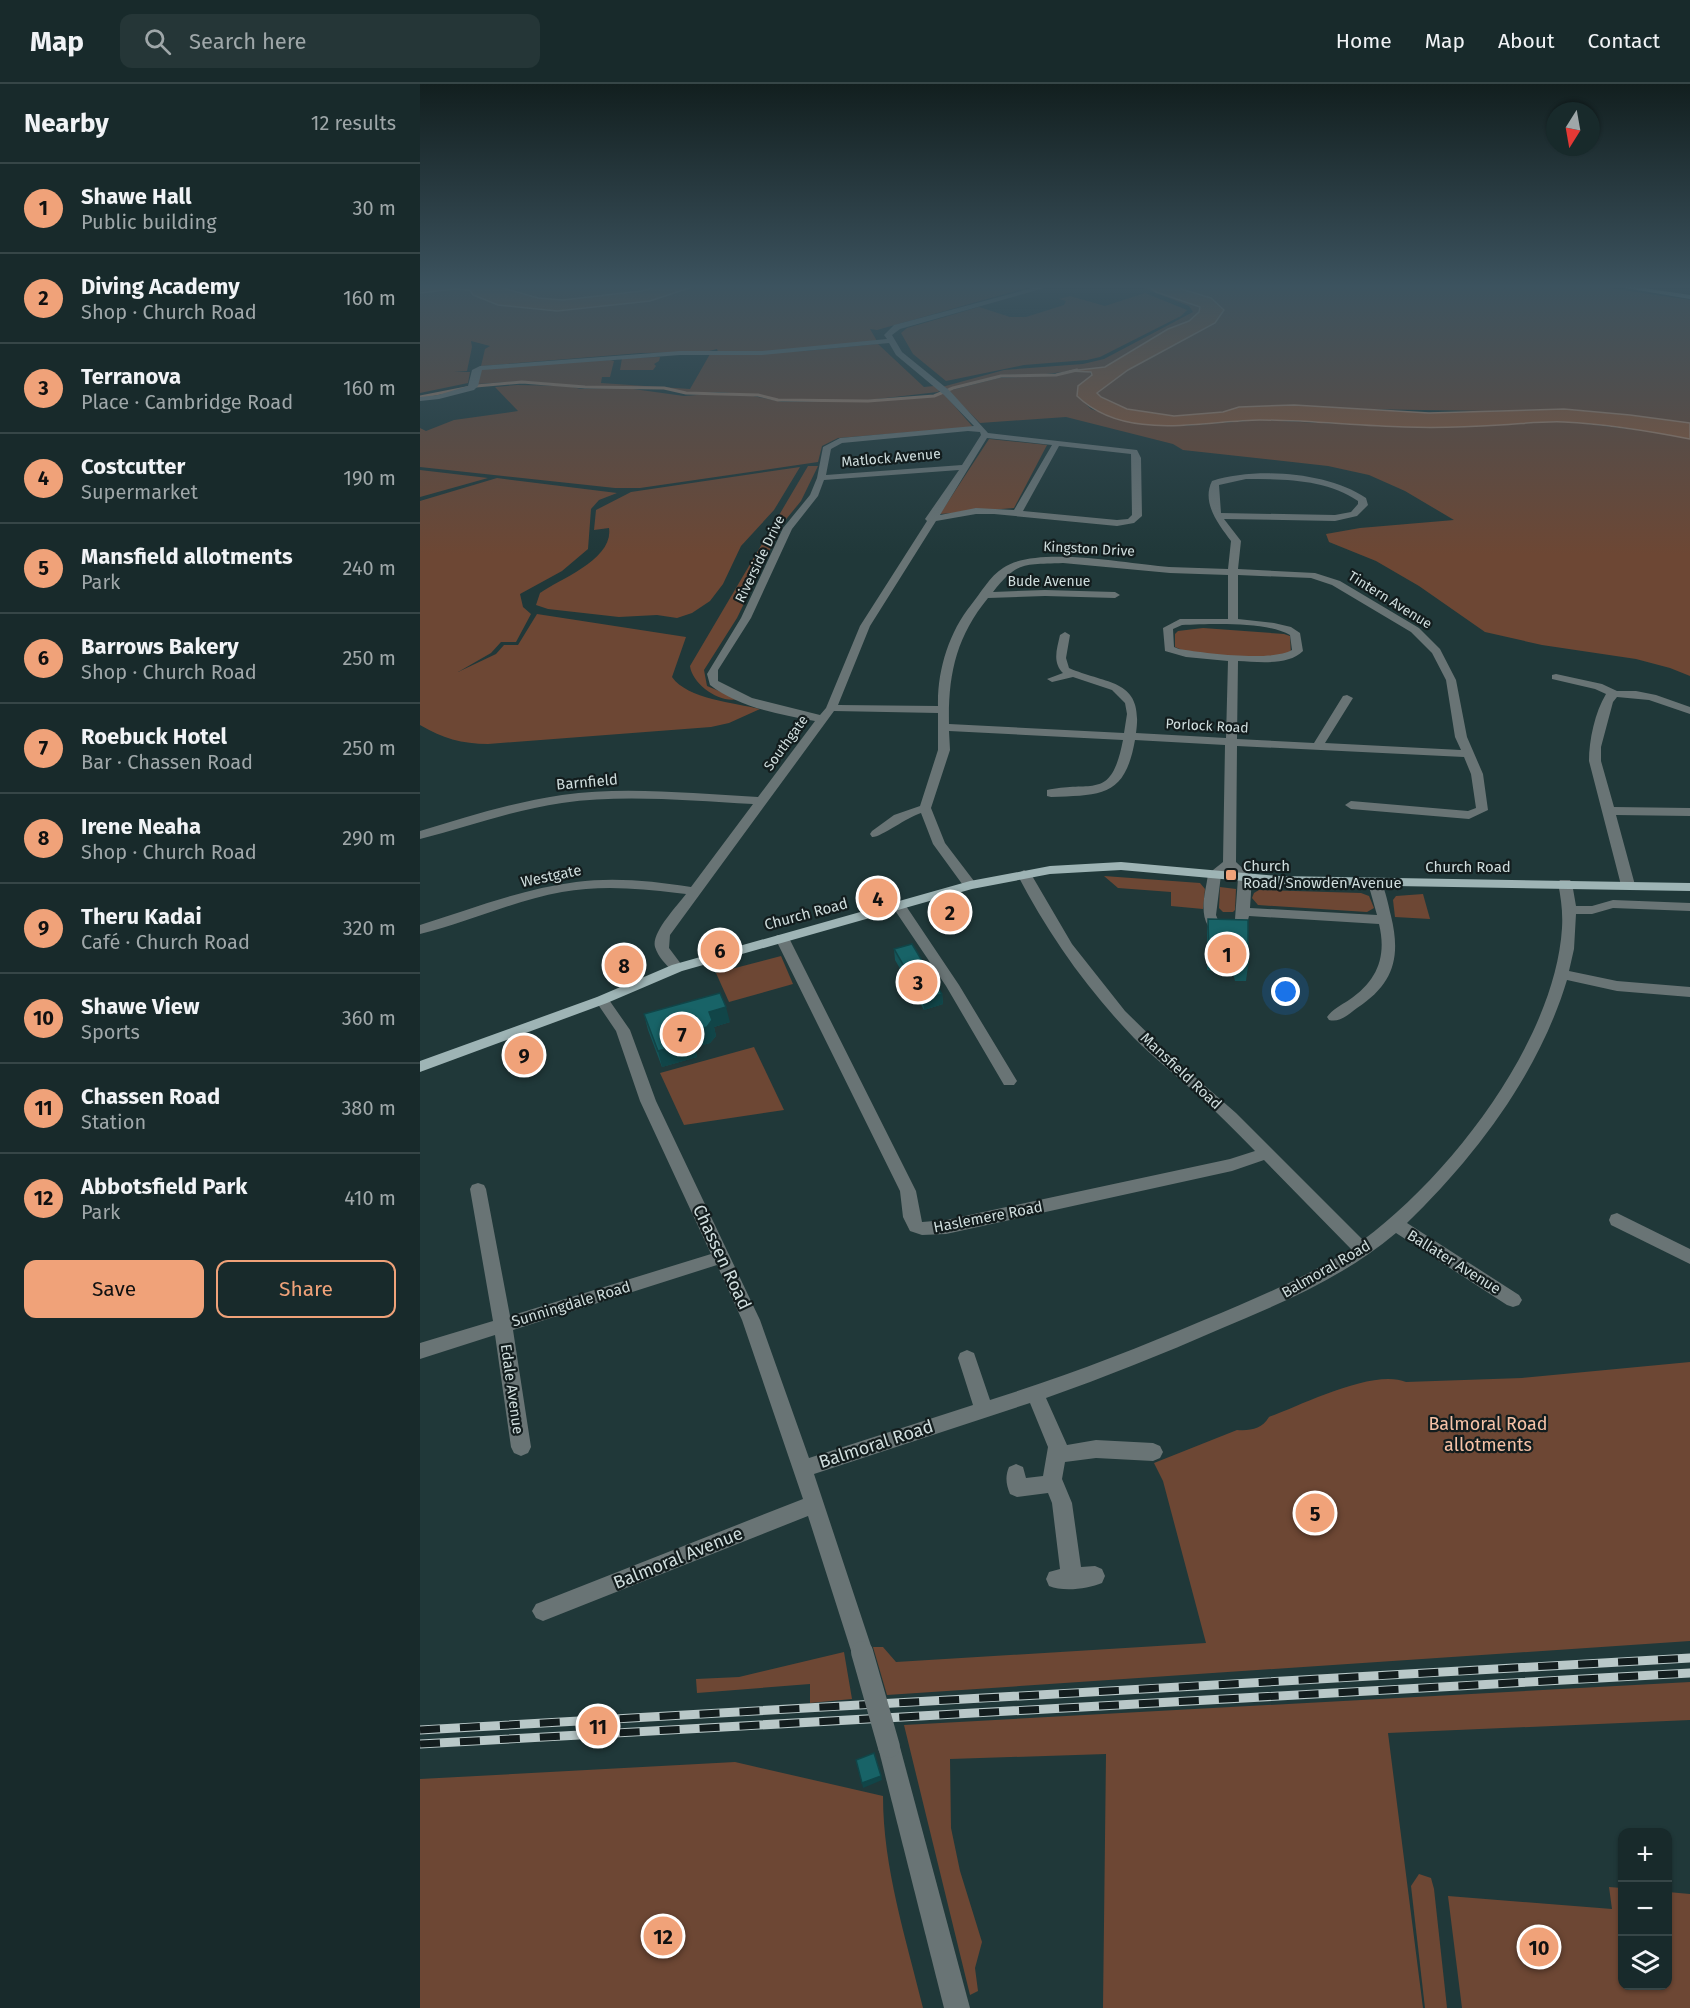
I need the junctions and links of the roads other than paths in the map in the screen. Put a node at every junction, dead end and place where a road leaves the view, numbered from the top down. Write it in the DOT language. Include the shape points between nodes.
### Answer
graph roads {
  1 [pos="475,376"];
  2 [pos="927,376"];
  3 [pos="420,399"];
  4 [pos="981,432"];
  5 [pos="1057,443"];
  6 [pos="964,467"];
  7 [pos="1218,470"];
  8 [pos="1230,477"];
  9 [pos="821,478"];
  10 [pos="1017,513"];
  11 [pos="1217,516"];
  12 [pos="930,519"];
  13 [pos="1234,571"];
  14 [pos="983,595"];
  15 [pos="1115,595"];
  16 [pos="1233,623"];
  17 [pos="1065,635"];
  18 [pos="1233,657"];
  19 [pos="1072,674"];
  20 [pos="1556,677"];
  21 [pos="1052,679"];
  22 [pos="1616,694"];
  23 [pos="1347,698"];
  24 [pos="831,708"];
  25 [pos="944,710"];
  26 [pos="1690,711"];
  27 [pos="822,719"];
  28 [pos="945,727"];
  29 [pos="1130,737"];
  30 [pos="1230,743"];
  31 [pos="1317,747"];
  32 [pos="1468,754"];
  33 [pos="1051,793"];
  34 [pos="761,801"];
  35 [pos="1351,806"];
  36 [pos="925,808"];
  37 [pos="1609,811"];
  38 [pos="1690,812"];
  39 [pos="876,834"];
  40 [pos="420,835"];
  41 [pos="1229,863"];
  42 [pos="1024,874"];
  43 [pos="1215,874"];
  44 [pos="1245,877"];
  45 [pos="1376,883"];
  46 [pos="1565,884"];
  47 [pos="970,885"];
  48 [pos="1628,885"];
  49 [pos="1690,887"];
  50 [pos="693,891"];
  51 [pos="899,906"];
  52 [pos="1690,907"];
  53 [pos="1571,910"];
  54 [pos="1245,912"];
  55 [pos="1385,920"];
  56 [pos="420,930"];
  57 [pos="782,938"];
  58 [pos="677,968"];
  59 [pos="1561,974"];
  60 [pos="1690,992"];
  61 [pos="602,1000"];
  62 [pos="1334,1017"];
  63 [pos="420,1067"];
  64 [pos="1009,1081"];
  65 [pos="1267,1153"];
  66 [pos="478,1189"];
  67 [pos="1617,1220"];
  68 [pos="1395,1224"];
  69 [pos="1361,1251"];
  70 [pos="722,1257"];
  71 [pos="1690,1257"];
  72 [pos="1514,1300"];
  73 [pos="503,1325"];
  74 [pos="420,1351"];
  75 [pos="968,1358"];
  76 [pos="1035,1394"];
  77 [pos="984,1409"];
  78 [pos="521,1447"];
  79 [pos="1153,1452"];
  80 [pos="1057,1455"];
  81 [pos="803,1469"];
  82 [pos="1016,1473"];
  83 [pos="1052,1484"];
  84 [pos="814,1504"];
  85 [pos="1095,1576"];
  86 [pos="543,1611"];
  87 [pos="957,2008"];
  1 -- 3 [label="street" via="471,388"];
  2 -- 4 [label="street"];
  4 -- 5 [label="street"];
  4 -- 6 [label="street, Southgate"];
  4 -- 9 [label="street, Riverside Drive" via="840,441 827,447"];
  5 -- 10 [label="street"];
  5 -- 10 [label="street" via="1119,449 1137,455 1136,519 1104,523"];
  6 -- 9 [label="street, Matlock Avenue"];
  6 -- 12 [label="street, Southgate"];
  7 -- 8 [label="street"];
  8 -- 11 [label="street" via="1215,483 1213,488"];
  8 -- 11 [label="street" via="1324,484 1357,494 1363,505 1354,514 1335,518"];
  9 -- 27 [label="street, Riverside Drive" via="809,503 788,528 746,618 711,676 715,684 727,691"];
  10 -- 12 [label="street" via="976,511"];
  11 -- 13 [label="street" via="1236,541"];
  12 -- 24 [label="street, Southgate" via="865,626"];
  13 -- 14 [label="street, Kingston Drive" via="1170,570 1063,560 1024,562 1005,570"];
  13 -- 16 [label="street"];
  13 -- 32 [label="street, Tintern Avenue" via="1314,571 1426,639 1451,680"];
  14 -- 15 [label="street, Bude Avenue"];
  14 -- 25 [label="street, Kingston Drive" via="967,617 950,658 943,691"];
  16 -- 18 [label="street" via="1292,629 1298,651 1290,656"];
  16 -- 18 [label="street" via="1173,624 1168,628 1167,644 1169,649 1185,654"];
  17 -- 19 [label="street" via="1061,666"];
  18 -- 30 [label="street"];
  19 -- 21 [label="street"];
  19 -- 29 [label="street" via="1126,693 1132,705"];
  20 -- 22 [label="street"];
  22 -- 26 [label="street" via="1636,693"];
  22 -- 37 [label="street" via="1607,702 1595,754 1597,776"];
  23 -- 31 [label="street"];
  24 -- 25 [label="street"];
  24 -- 27 [label="street, Southgate"];
  25 -- 28 [label="street, Kingston Drive"];
  27 -- 34 [label="street, Southgate"];
  28 -- 29 [label="street, Porlock Road"];
  28 -- 36 [label="street, Kingston Drive" via="944,750"];
  29 -- 30 [label="street, Porlock Road"];
  29 -- 33 [label="street" via="1124,769 1118,779 1084,793"];
  30 -- 31 [label="street, Porlock Road"];
  30 -- 41 [label="street"];
  31 -- 32 [label="street, Porlock Road"];
  32 -- 35 [label="street, Tintern Avenue" via="1477,774 1480,811 1469,815"];
  34 -- 40 [label="street, Barnfield" via="653,795 565,799"];
  34 -- 50 [label="street, Southgate"];
  36 -- 39 [label="street" via="891,820"];
  36 -- 47 [label="street" via="939,844"];
  37 -- 38 [label="street"];
  37 -- 48 [label="street"];
  41 -- 43 [label="street"];
  41 -- 44 [label="street"];
  42 -- 43 [label="main road, Church Road" via="1121,866"];
  42 -- 47 [label="main road, Church Road"];
  42 -- 65 [label="street, Mansfield Road" via="1053,926 1094,984 1160,1055"];
  43 -- 44 [label="main road, Church Road"];
  43 -- 54 [label="street" via="1209,915 1213,923 1238,925"];
  44 -- 45 [label="main road, Church Road"];
  44 -- 54 [label="street"];
  45 -- 46 [label="main road, Church Road"];
  45 -- 55 [label="street"];
  46 -- 48 [label="main road, Church Road"];
  46 -- 53 [label="street, Balmoral Road"];
  47 -- 51 [label="main road, Church Road"];
  48 -- 49 [label="main road, Church Road"];
  50 -- 56 [label="street, Westgate" via="633,884 560,888"];
  50 -- 58 [label="street, Southgate" via="660,940 661,949"];
  51 -- 57 [label="main road, Church Road"];
  51 -- 64 [label="street"];
  52 -- 53 [label="street" via="1613,904"];
  53 -- 59 [label="street, Balmoral Road"];
  54 -- 55 [label="street"];
  55 -- 62 [label="street" via="1389,965 1363,998"];
  57 -- 58 [label="main road, Church Road"];
  57 -- 65 [label="street, Haslemere Road" via="903,1181 910,1197 912,1224 919,1228 946,1227 1232,1165"];
  58 -- 61 [label="main road, Church Road"];
  59 -- 60 [label="street" via="1617,986"];
  59 -- 68 [label="street, Balmoral Road" via="1538,1037 1481,1130"];
  61 -- 63 [label="main road, Church Road"];
  61 -- 70 [label="street, Chassen Road" via="623,1030 648,1101"];
  65 -- 69 [label="street, Mansfield Road"];
  66 -- 73 [label="street, Edale Avenue"];
  67 -- 71 [label="street"];
  68 -- 69 [label="street, Balmoral Road"];
  68 -- 72 [label="street, Ballater Avenue"];
  69 -- 76 [label="street, Balmoral Road" via="1275,1298 1132,1359"];
  70 -- 73 [label="street, Sunningdale Road"];
  70 -- 81 [label="street, Chassen Road" via="756,1332"];
  73 -- 74 [label="street, Sunningdale Road"];
  73 -- 78 [label="street, Edale Avenue"];
  75 -- 77 [label="street"];
  76 -- 77 [label="street, Balmoral Road"];
  76 -- 80 [label="street" via="1056,1439"];
  77 -- 81 [label="street, Balmoral Road"];
  79 -- 80 [label="street" via="1096,1449"];
  80 -- 83 [label="street"];
  81 -- 84 [label="street, Chassen Road"];
  82 -- 83 [label="street" via="1017,1488"];
  83 -- 85 [label="street" via="1062,1503 1064,1579"];
  84 -- 86 [label="street, Balmoral Avenue"];
  84 -- 87 [label="street, Chassen Road, bridge" via="889,1747"];
}
